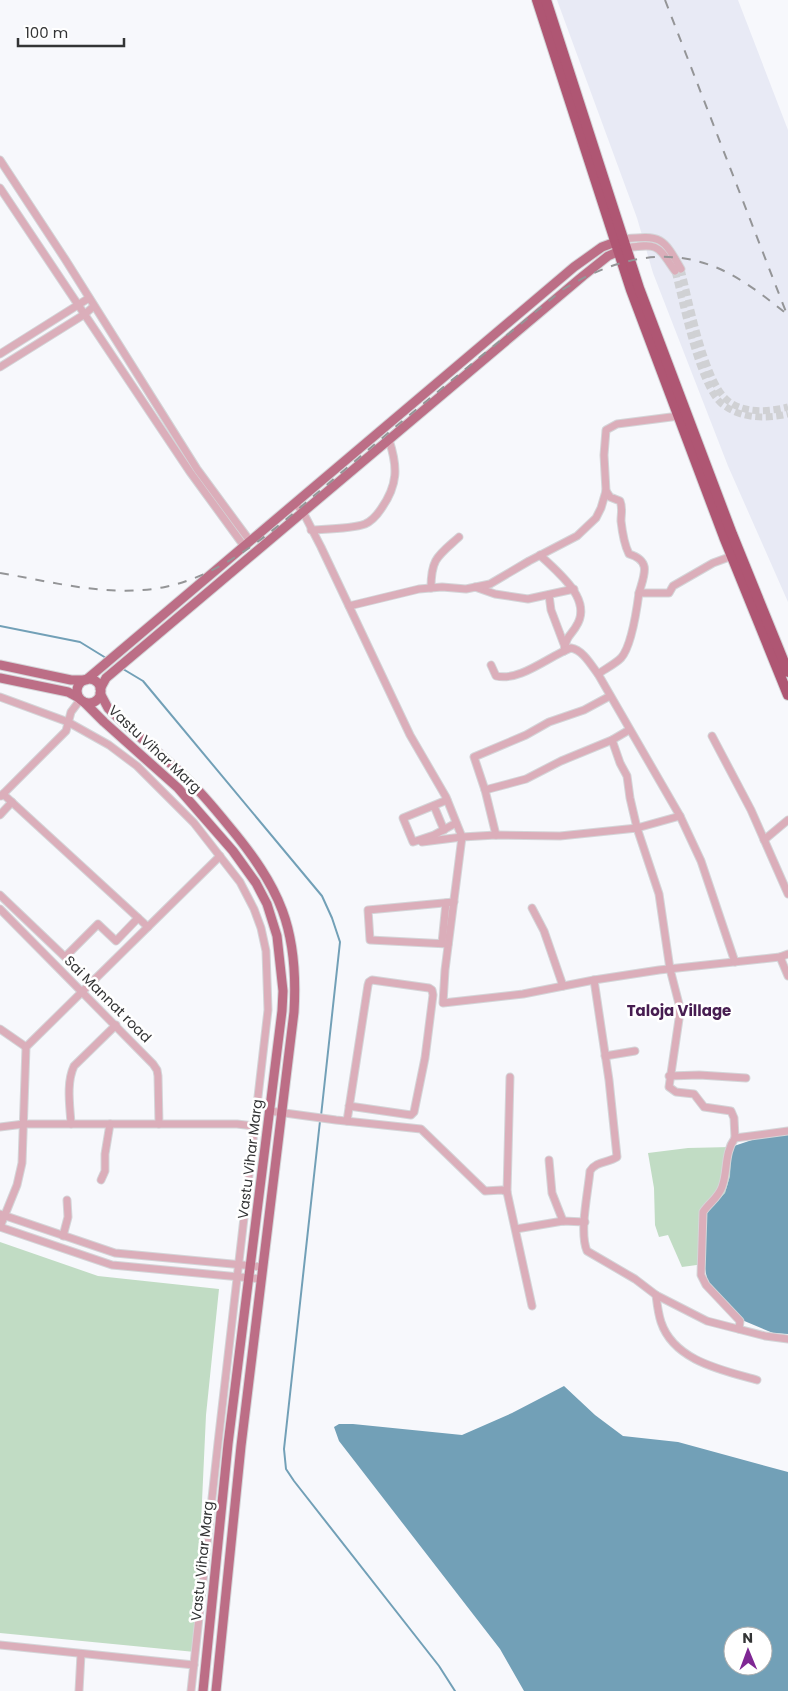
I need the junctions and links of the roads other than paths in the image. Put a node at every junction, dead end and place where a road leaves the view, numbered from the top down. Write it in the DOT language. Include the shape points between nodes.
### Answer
graph roads {
  1 [pos="537,0"];
  2 [pos="546,0"];
  3 [pos="0,160"];
  4 [pos="0,188"];
  5 [pos="621,245"];
  6 [pos="678,270"];
  7 [pos="90,298"];
  8 [pos="78,304"];
  9 [pos="94,306"];
  10 [pos="84,314"];
  11 [pos="0,354"];
  12 [pos="0,367"];
  13 [pos="678,416"];
  14 [pos="389,440"];
  15 [pos="606,491"];
  16 [pos="295,502"];
  17 [pos="303,512"];
  18 [pos="311,530"];
  19 [pos="459,537"];
  20 [pos="247,544"];
  21 [pos="540,555"];
  22 [pos="732,556"];
  23 [pos="475,587"];
  24 [pos="431,588"];
  25 [pos="574,589"];
  26 [pos="639,593"];
  27 [pos="549,595"];
  28 [pos="349,606"];
  29 [pos="565,649"];
  30 [pos="0,665"];
  31 [pos="491,665"];
  32 [pos="788,672"];
  33 [pos="598,674"];
  34 [pos="0,678"];
  35 [pos="85,680"];
  36 [pos="100,691"];
  37 [pos="788,695"];
  38 [pos="610,696"];
  39 [pos="0,698"];
  40 [pos="81,700"];
  41 [pos="68,722"];
  42 [pos="629,730"];
  43 [pos="712,736"];
  44 [pos="612,740"];
  45 [pos="485,790"];
  46 [pos="1,795"];
  47 [pos="447,800"];
  48 [pos="12,802"];
  49 [pos="434,806"];
  50 [pos="0,815"];
  51 [pos="680,816"];
  52 [pos="788,820"];
  53 [pos="456,823"];
  54 [pos="637,828"];
  55 [pos="444,830"];
  56 [pos="496,835"];
  57 [pos="462,836"];
  58 [pos="764,840"];
  59 [pos="422,842"];
  60 [pos="220,856"];
  61 [pos="788,894"];
  62 [pos="0,895"];
  63 [pos="450,902"];
  64 [pos="532,908"];
  65 [pos="0,909"];
  66 [pos="138,918"];
  67 [pos="148,927"];
  68 [pos="445,944"];
  69 [pos="788,954"];
  70 [pos="780,957"];
  71 [pos="735,962"];
  72 [pos="670,969"];
  73 [pos="788,976"];
  74 [pos="594,980"];
  75 [pos="563,986"];
  76 [pos="83,992"];
  77 [pos="116,1025"];
  78 [pos="0,1029"];
  79 [pos="26,1047"];
  80 [pos="636,1051"];
  81 [pos="605,1056"];
  82 [pos="669,1076"];
  83 [pos="510,1077"];
  84 [pos="746,1078"];
  85 [pos="349,1106"];
  86 [pos="270,1111"];
  87 [pos="282,1112"];
  88 [pos="347,1121"];
  89 [pos="24,1124"];
  90 [pos="71,1124"];
  91 [pos="110,1124"];
  92 [pos="158,1124"];
  93 [pos="254,1126"];
  94 [pos="0,1127"];
  95 [pos="788,1131"];
  96 [pos="734,1138"];
  97 [pos="549,1160"];
  98 [pos="101,1180"];
  99 [pos="507,1192"];
  100 [pos="67,1200"];
  101 [pos="3,1215"];
  102 [pos="563,1221"];
  103 [pos="585,1222"];
  104 [pos="0,1227"];
  105 [pos="516,1229"];
  106 [pos="64,1236"];
  107 [pos="238,1264"];
  108 [pos="250,1266"];
  109 [pos="263,1267"];
  110 [pos="237,1277"];
  111 [pos="249,1278"];
  112 [pos="261,1279"];
  113 [pos="656,1295"];
  114 [pos="532,1306"];
  115 [pos="740,1329"];
  116 [pos="788,1339"];
  117 [pos="757,1380"];
  118 [pos="0,1646"];
  119 [pos="81,1654"];
  120 [pos="194,1665"];
  121 [pos="79,1691"];
  122 [pos="191,1691"];
  123 [pos="203,1691"];
  124 [pos="216,1691"];
  1 -- 5 [label="highway"];
  2 -- 5 [label="highway"];
  3 -- 7 [label="street"];
  4 -- 8 [label="street"];
  5 -- 6 [label="street" via="653,238 663,242 670,248"];
  5 -- 13 [label="highway" via="631,290"];
  5 -- 14 [label="main road"];
  5 -- 16 [label="main road" via="589,255 574,266"];
  5 -- 32 [label="highway"];
  7 -- 8 [label="street"];
  7 -- 9 [label="street"];
  8 -- 10 [label="street"];
  8 -- 11 [label="street"];
  9 -- 10 [label="street"];
  9 -- 20 [label="street"];
  10 -- 12 [label="street"];
  10 -- 20 [label="street" via="190,472"];
  13 -- 15 [label="street" via="617,424 606,430"];
  13 -- 22 [label="highway"];
  14 -- 17 [label="main road"];
  14 -- 18 [label="street" via="395,458 394,482 390,496 376,517 365,524"];
  15 -- 21 [label="street" via="596,518 577,536"];
  15 -- 26 [label="street" via="610,497 620,501 623,508 622,524 629,554 644,562 645,575"];
  16 -- 17 [label="street"];
  16 -- 20 [label="main road"];
  17 -- 18 [label="street"];
  17 -- 36 [label="main road" via="106,678"];
  18 -- 28 [label="street"];
  19 -- 24 [label="street" via="438,556 431,572"];
  20 -- 35 [label="main road"];
  21 -- 23 [label="street" via="490,584"];
  21 -- 25 [label="street"];
  22 -- 26 [label="street" via="673,586 669,593"];
  22 -- 37 [label="highway"];
  23 -- 24 [label="street"];
  23 -- 27 [label="street" via="528,600"];
  24 -- 28 [label="street"];
  25 -- 27 [label="street"];
  25 -- 29 [label="street" via="581,609 578,623 566,638"];
  26 -- 33 [label="street" via="622,657"];
  27 -- 29 [label="street"];
  28 -- 47 [label="street" via="410,735"];
  29 -- 31 [label="street" via="524,672 505,678 496,676"];
  29 -- 33 [label="street" via="575,648"];
  30 -- 35 [label="main road"];
  33 -- 38 [label="street"];
  34 -- 40 [label="main road" via="68,692"];
  35 -- 36 [label="main road" via="95,681"];
  35 -- 40 [label="main road" via="78,687 77,694"];
  36 -- 40 [label="main road" via="93,702"];
  36 -- 87 [label="main road" via="108,708 205,798 261,867 279,899 290,934 295,991"];
  38 -- 42 [label="street"];
  38 -- 45 [label="street" via="474,756"];
  39 -- 41 [label="street"];
  40 -- 41 [label="street"];
  40 -- 86 [label="main road, Vastu Vihar Marg" via="187,797 233,851 267,904 277,936 283,991"];
  41 -- 46 [label="street" via="66,731"];
  41 -- 60 [label="street" via="109,745 137,766 194,823"];
  42 -- 44 [label="street"];
  42 -- 51 [label="street"];
  43 -- 58 [label="street"];
  44 -- 45 [label="street" via="526,779"];
  44 -- 54 [label="street" via="627,776"];
  45 -- 56 [label="street"];
  46 -- 48 [label="street"];
  47 -- 49 [label="street"];
  47 -- 53 [label="street"];
  48 -- 50 [label="street"];
  48 -- 66 [label="street"];
  49 -- 55 [label="street"];
  49 -- 55 [label="street" via="403,818 413,842"];
  51 -- 54 [label="street"];
  51 -- 71 [label="street" via="701,862"];
  52 -- 58 [label="street"];
  53 -- 55 [label="street"];
  53 -- 57 [label="street"];
  54 -- 56 [label="street" via="560,836"];
  54 -- 72 [label="street" via="659,894"];
  56 -- 57 [label="street"];
  57 -- 59 [label="street"];
  57 -- 63 [label="street"];
  58 -- 61 [label="street"];
  60 -- 67 [label="street"];
  60 -- 93 [label="street" via="240,882 254,909 266,952 268,1010"];
  62 -- 66 [label="street" via="65,957 98,924 116,941"];
  63 -- 68 [label="street"];
  63 -- 68 [label="street" via="368,910 370,940"];
  64 -- 75 [label="street" via="544,931"];
  65 -- 76 [label="street, Sai Mannat road"];
  66 -- 67 [label="street"];
  67 -- 76 [label="street"];
  68 -- 75 [label="street" via="443,1003"];
  69 -- 70 [label="street"];
  70 -- 71 [label="street"];
  70 -- 73 [label="street"];
  71 -- 72 [label="street"];
  72 -- 74 [label="street"];
  72 -- 82 [label="street" via="679,1004 679,1019"];
  74 -- 75 [label="street"];
  74 -- 81 [label="street"];
  76 -- 77 [label="street, Sai Mannat road"];
  76 -- 79 [label="street"];
  77 -- 90 [label="street" via="74,1066 70,1084"];
  77 -- 92 [label="street, Sai Mannat road" via="157,1070"];
  78 -- 79 [label="street"];
  79 -- 89 [label="street"];
  80 -- 81 [label="street"];
  81 -- 103 [label="street" via="617,1156 593,1166 590,1171"];
  82 -- 84 [label="street"];
  82 -- 96 [label="street" via="669,1087 676,1092 694,1094 704,1107 730,1110 734,1118"];
  83 -- 99 [label="street"];
  85 -- 85 [label="street" via="369,982 432,990 425,1058 414,1112 411,1115"];
  85 -- 88 [label="street"];
  86 -- 87 [label="street"];
  86 -- 108 [label="main road, Vastu Vihar Marg"];
  87 -- 88 [label="street"];
  87 -- 109 [label="main road"];
  88 -- 99 [label="street" via="421,1129 485,1190"];
  89 -- 90 [label="street"];
  89 -- 94 [label="street"];
  89 -- 101 [label="street" via="20,1174"];
  90 -- 91 [label="street"];
  91 -- 92 [label="street"];
  91 -- 98 [label="street" via="105,1171"];
  92 -- 93 [label="street"];
  93 -- 107 [label="street"];
  95 -- 96 [label="street"];
  96 -- 115 [label="street" via="729,1146 718,1195 703,1212 701,1265 706,1285 740,1321"];
  97 -- 102 [label="street" via="552,1194"];
  99 -- 105 [label="street"];
  100 -- 106 [label="street"];
  101 -- 104 [label="street"];
  101 -- 106 [label="street"];
  102 -- 103 [label="street"];
  102 -- 105 [label="street"];
  103 -- 113 [label="street" via="584,1244 587,1251"];
  104 -- 110 [label="street" via="112,1265"];
  105 -- 114 [label="street"];
  106 -- 107 [label="street" via="123,1254"];
  107 -- 108 [label="street"];
  107 -- 110 [label="street"];
  108 -- 109 [label="street"];
  108 -- 111 [label="main road, Vastu Vihar Marg"];
  109 -- 112 [label="main road"];
  110 -- 111 [label="street"];
  110 -- 120 [label="street"];
  111 -- 112 [label="street"];
  111 -- 123 [label="main road, Vastu Vihar Marg"];
  112 -- 124 [label="main road"];
  113 -- 115 [label="street" via="707,1321"];
  113 -- 117 [label="street" via="660,1321 666,1334 681,1351 701,1362"];
  115 -- 116 [label="street"];
  118 -- 119 [label="street"];
  119 -- 120 [label="street"];
  119 -- 121 [label="street"];
  120 -- 122 [label="street"];
}
